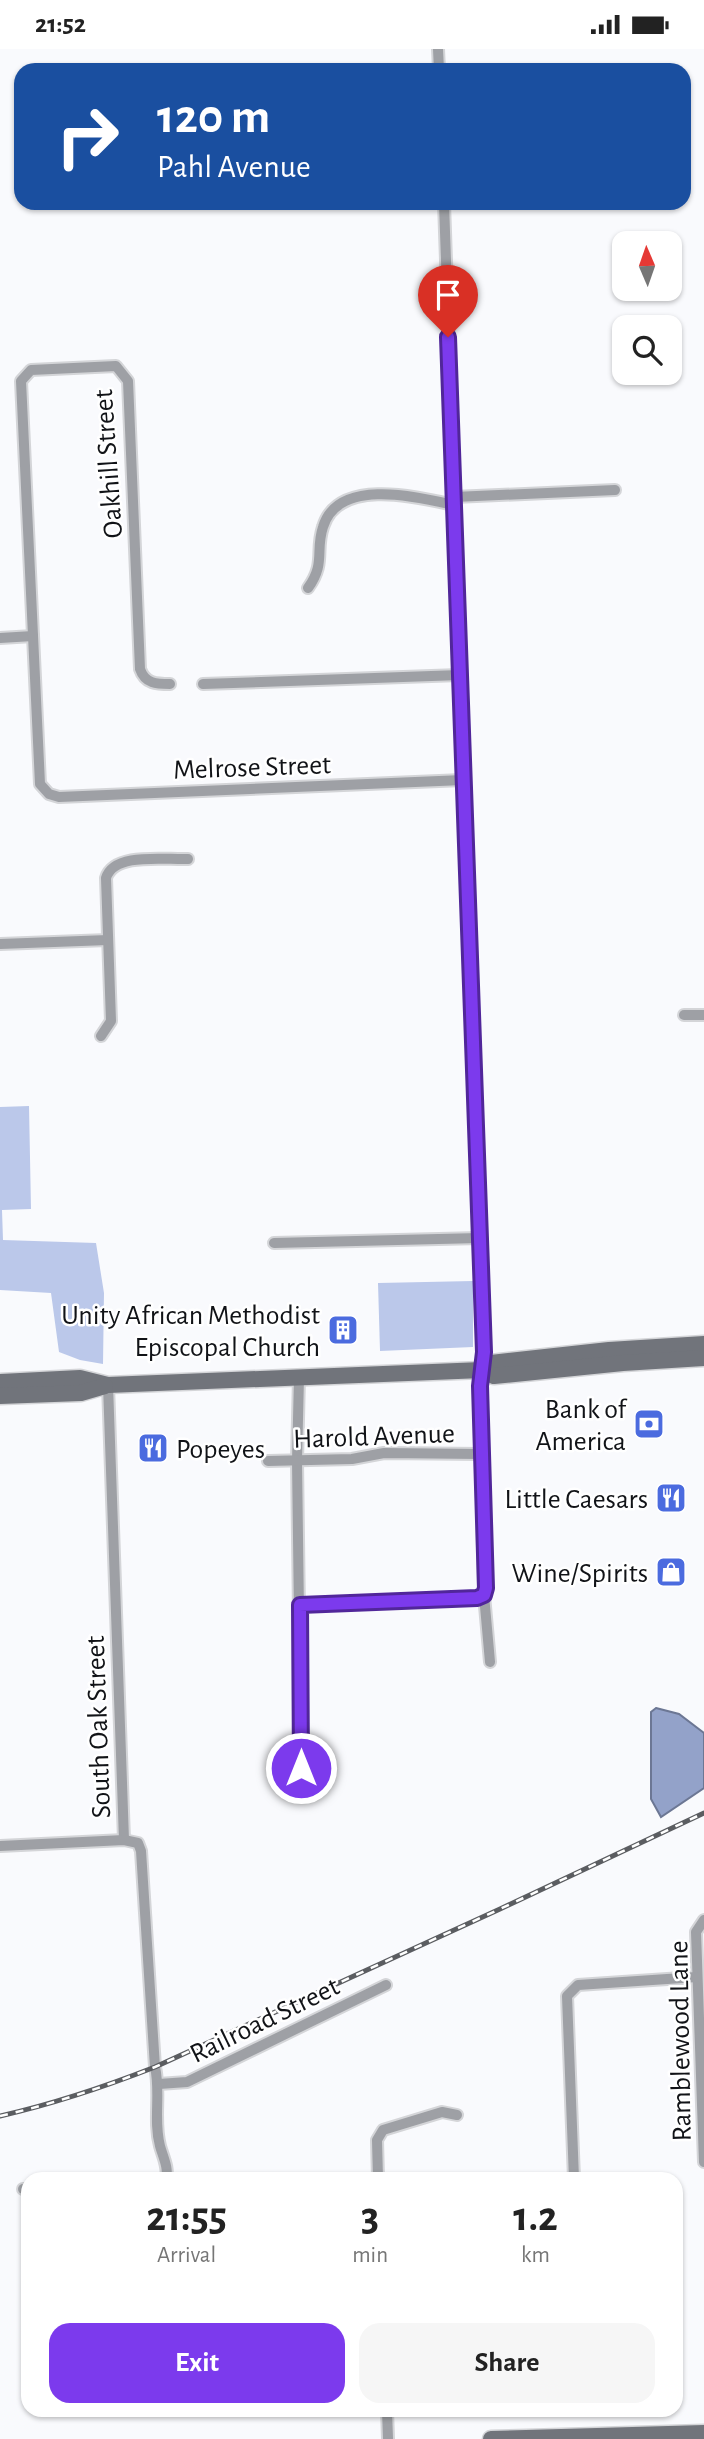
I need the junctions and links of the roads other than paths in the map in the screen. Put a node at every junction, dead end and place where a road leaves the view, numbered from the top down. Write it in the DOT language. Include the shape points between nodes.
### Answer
graph roads {
  1 [pos="444,210"];
  2 [pos="615,490"];
  3 [pos="454,501"];
  4 [pos="308,588"];
  5 [pos="33,636"];
  6 [pos="0,638"];
  7 [pos="460,675"];
  8 [pos="170,684"];
  9 [pos="203,684"];
  10 [pos="463,780"];
  11 [pos="44,790"];
  12 [pos="188,859"];
  13 [pos="108,940"];
  14 [pos="0,944"];
  15 [pos="684,1015"];
  16 [pos="704,1015"];
  17 [pos="101,1036"];
  18 [pos="481,1238"];
  19 [pos="274,1243"];
  20 [pos="704,1344"];
  21 [pos="704,1358"];
  22 [pos="482,1370"];
  23 [pos="299,1377"];
  24 [pos="0,1382"];
  25 [pos="107,1385"];
  26 [pos="0,1396"];
  27 [pos="481,1454"];
  28 [pos="268,1461"];
  29 [pos="297,1461"];
  30 [pos="484,1595"];
  31 [pos="300,1605"];
  32 [pos="490,1662"];
  33 [pos="301,1768"];
  34 [pos="124,1840"];
  35 [pos="0,1846"];
  36 [pos="704,1920"];
  37 [pos="696,1977"];
  38 [pos="386,1985"];
  39 [pos="159,2084"];
  40 [pos="457,2115"];
  41 [pos="704,2162"];
  42 [pos="167,2172"];
  43 [pos="378,2172"];
  44 [pos="574,2172"];
  45 [pos="387,2417"];
  46 [pos="704,2433"];
  47 [pos="388,2439"];
  48 [pos="491,2439"];
  49 [pos="522,2439"];
  1 -- 3 [label="street"];
  2 -- 3 [label="street"];
  3 -- 4 [label="street" via="396,493 340,504 327,516 319,569"];
  3 -- 7 [label="street"];
  5 -- 6 [label="street"];
  5 -- 8 [label="street, Oakhill Street" via="21,381 31,370 116,366 128,381 140,669 154,684"];
  5 -- 11 [label="street, Oakhill Street" via="40,784"];
  7 -- 9 [label="street"];
  7 -- 10 [label="street"];
  10 -- 11 [label="street, Melrose Street" via="59,796"];
  10 -- 18 [label="street"];
  12 -- 13 [label="street" via="132,860 109,869"];
  13 -- 14 [label="street"];
  13 -- 17 [label="street" via="111,1021"];
  15 -- 16 [label="street"];
  18 -- 19 [label="street"];
  18 -- 22 [label="street"];
  20 -- 22 [label="main road" via="491,1363"];
  21 -- 22 [label="main road" via="494,1376"];
  22 -- 23 [label="main road"];
  22 -- 27 [label="street"];
  23 -- 25 [label="main road"];
  23 -- 29 [label="street"];
  24 -- 25 [label="main road" via="80,1378"];
  25 -- 26 [label="main road" via="81,1393"];
  25 -- 34 [label="street, South Oak Street"];
  27 -- 29 [label="street, Harold Avenue" via="384,1453"];
  27 -- 30 [label="street"];
  28 -- 29 [label="street, Harold Avenue"];
  29 -- 31 [label="street"];
  30 -- 31 [label="street"];
  30 -- 32 [label="street"];
  31 -- 33 [label="street"];
  34 -- 35 [label="street"];
  34 -- 39 [label="street, South Oak Street" via="138,1843 141,1851"];
  36 -- 37 [label="street, Ramblewood Lane" via="696,1932"];
  37 -- 41 [label="street, Ramblewood Lane"];
  37 -- 44 [label="street" via="579,1985 567,1996"];
  38 -- 39 [label="street, Railroad Street" via="187,2082"];
  39 -- 42 [label="street, South Oak Street" via="158,2132"];
  40 -- 43 [label="street" via="442,2112 383,2130 377,2140"];
  45 -- 47 [label="street"];
  46 -- 49 [label="main road"];
  48 -- 49 [label="main road"];
}
